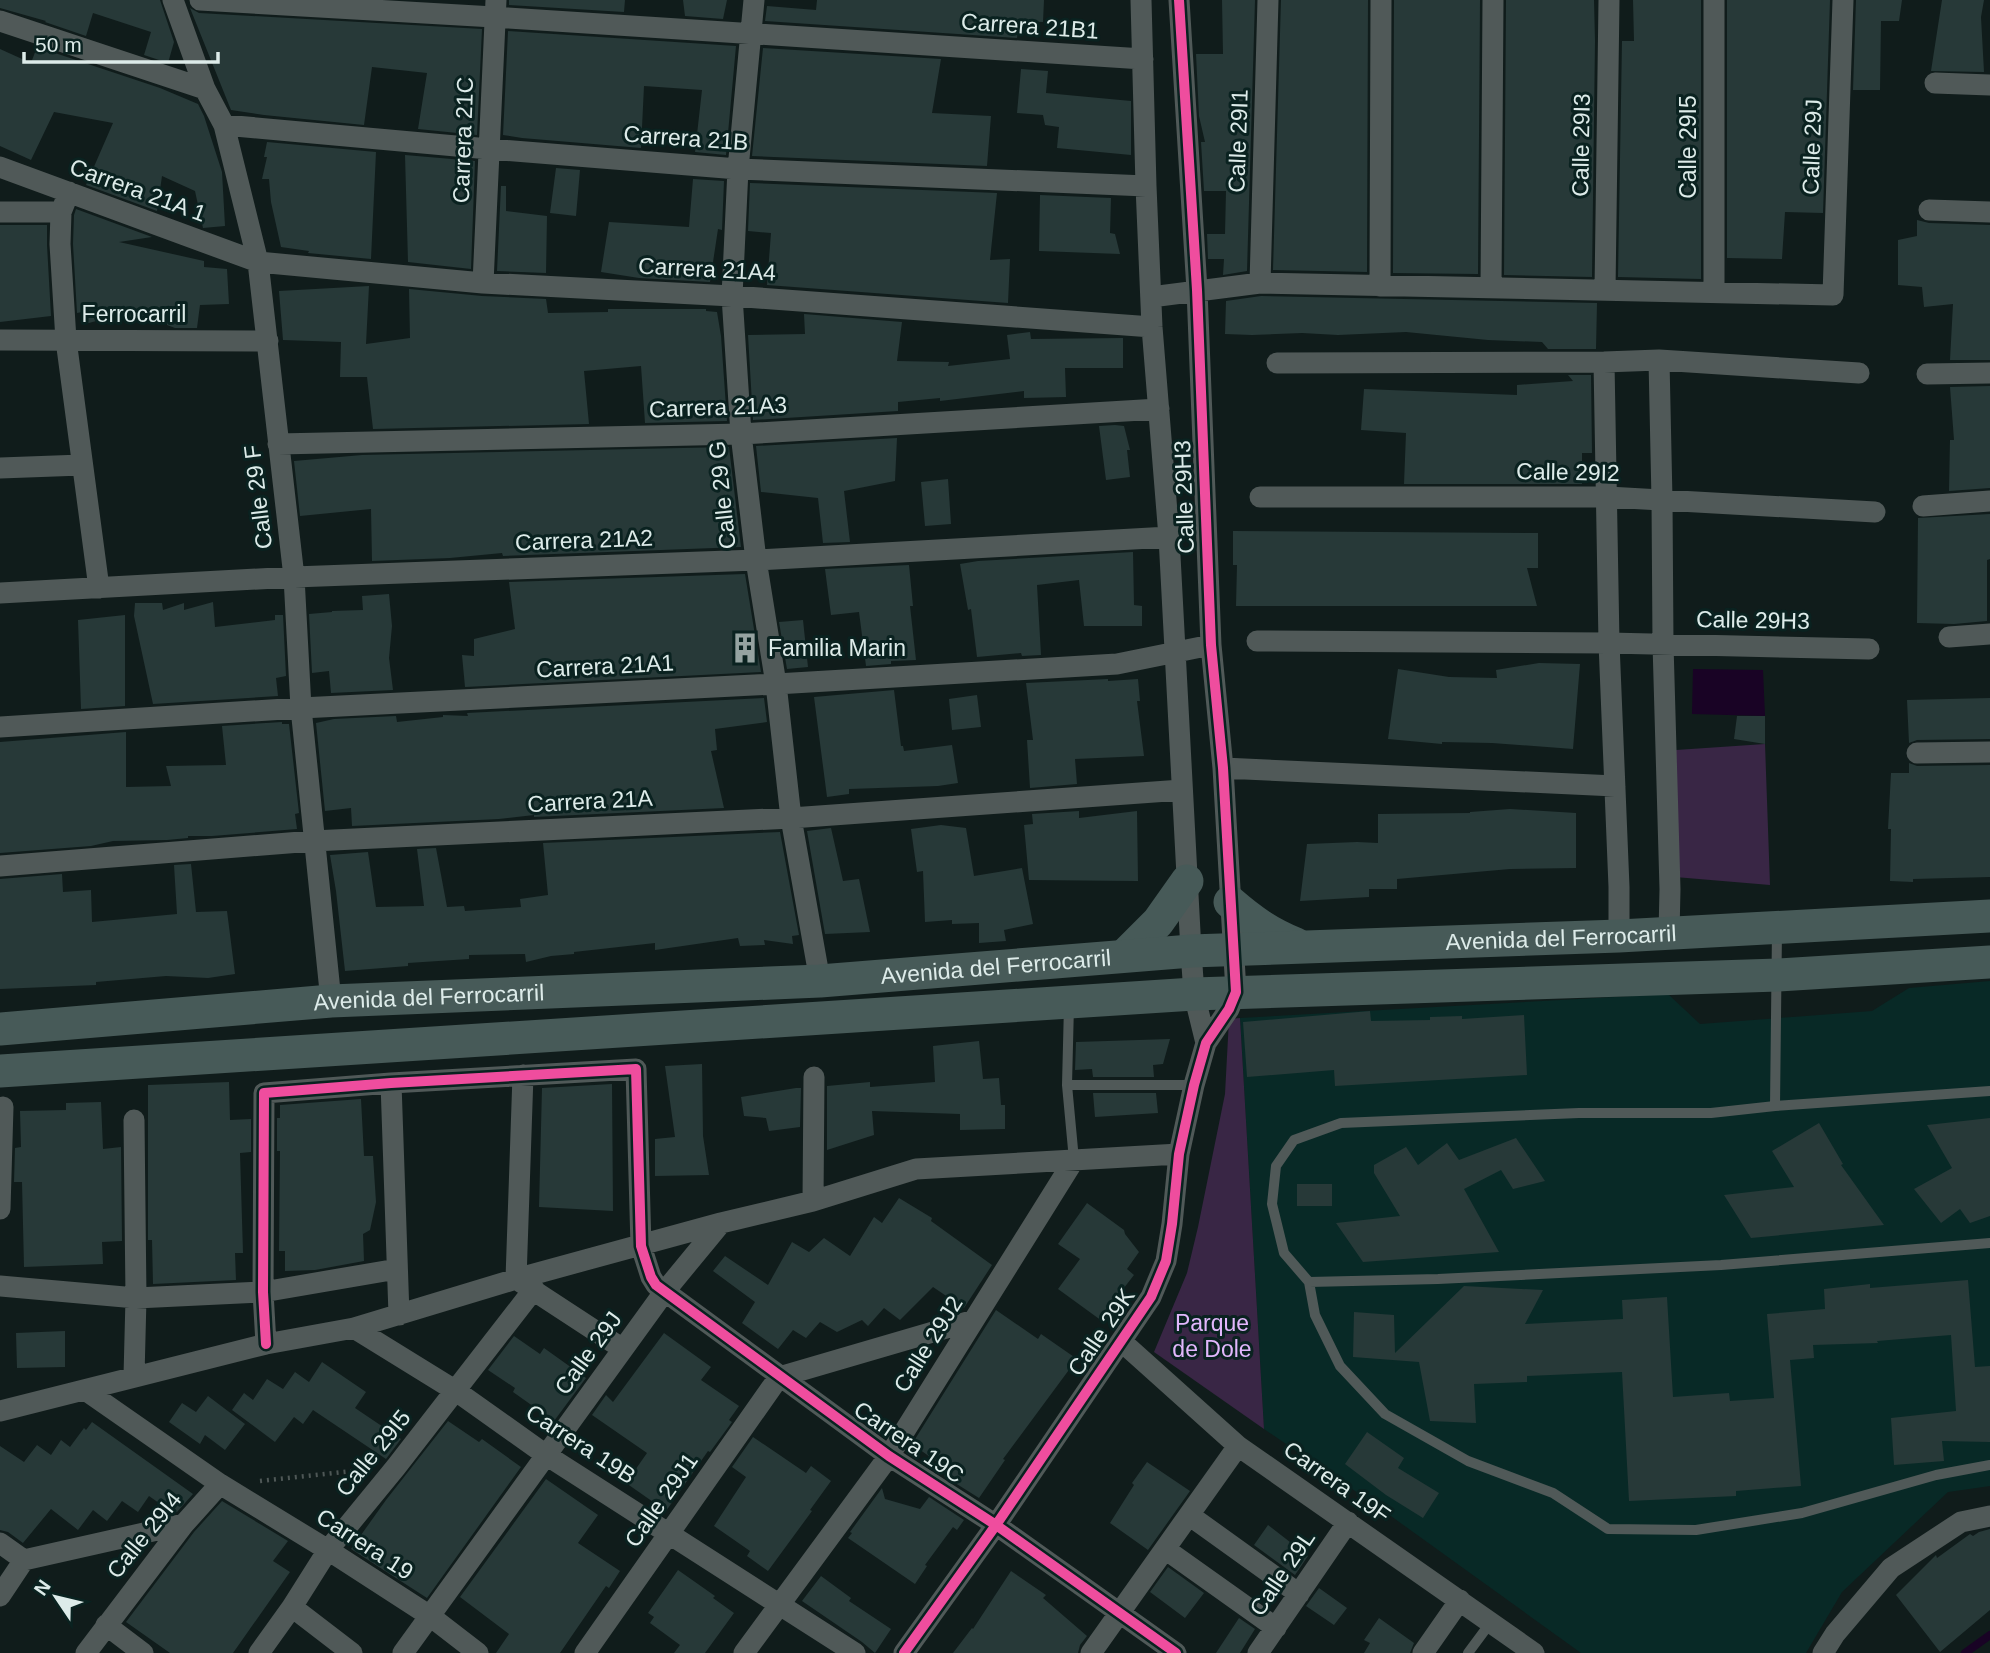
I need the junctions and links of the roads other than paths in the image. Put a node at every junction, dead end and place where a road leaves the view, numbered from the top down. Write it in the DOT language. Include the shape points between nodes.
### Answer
graph roads {
  1 [pos="173,0"];
  2 [pos="200,0"];
  3 [pos="754,0"];
  4 [pos="1141,0"];
  5 [pos="1179,0"];
  6 [pos="1268,0"];
  7 [pos="1381,0"];
  8 [pos="1493,0"];
  9 [pos="1609,0"];
  10 [pos="1714,0"];
  11 [pos="1843,0"];
  12 [pos="495,8"];
  13 [pos="0,21"];
  14 [pos="751,34"];
  15 [pos="1143,59"];
  16 [pos="1935,83"];
  17 [pos="1990,85"];
  18 [pos="205,89"];
  19 [pos="225,125"];
  20 [pos="489,149"];
  21 [pos="0,167"];
  22 [pos="738,169"];
  23 [pos="1146,186"];
  24 [pos="65,202"];
  25 [pos="1929,209"];
  26 [pos="0,212"];
  27 [pos="1990,212"];
  28 [pos="258,262"];
  29 [pos="484,283"];
  30 [pos="1260,283"];
  31 [pos="1380,285"];
  32 [pos="1491,288"];
  33 [pos="1197,290"];
  34 [pos="1605,290"];
  35 [pos="1714,293"];
  36 [pos="733,296"];
  37 [pos="1151,297"];
  38 [pos="1152,327"];
  39 [pos="0,340"];
  40 [pos="66,340"];
  41 [pos="268,341"];
  42 [pos="1659,360"];
  43 [pos="1604,362"];
  44 [pos="1277,363"];
  45 [pos="1859,373"];
  46 [pos="1990,373"];
  47 [pos="1927,374"];
  48 [pos="1159,409"];
  49 [pos="741,434"];
  50 [pos="278,444"];
  51 [pos="82,465"];
  52 [pos="0,468"];
  53 [pos="1260,497"];
  54 [pos="1608,497"];
  55 [pos="1662,500"];
  56 [pos="1990,501"];
  57 [pos="1923,506"];
  58 [pos="1875,512"];
  59 [pos="1169,537"];
  60 [pos="756,560"];
  61 [pos="294,577"];
  62 [pos="99,588"];
  63 [pos="0,593"];
  64 [pos="1990,634"];
  65 [pos="1949,637"];
  66 [pos="1257,641"];
  67 [pos="1609,643"];
  68 [pos="1211,645"];
  69 [pos="1663,645"];
  70 [pos="1869,649"];
  71 [pos="1175,653"];
  72 [pos="776,684"];
  73 [pos="301,708"];
  74 [pos="0,727"];
  75 [pos="1990,752"];
  76 [pos="1917,753"];
  77 [pos="1223,768"];
  78 [pos="1615,786"];
  79 [pos="1182,790"];
  80 [pos="791,818"];
  81 [pos="313,841"];
  82 [pos="0,866"];
  83 [pos="1187,881"];
  84 [pos="1230,902"];
  85 [pos="1990,916"];
  86 [pos="1777,927"];
  87 [pos="1670,933"];
  88 [pos="1619,936"];
  89 [pos="1301,946"];
  90 [pos="1234,948"];
  91 [pos="1191,951"];
  92 [pos="1125,955"];
  93 [pos="1990,962"];
  94 [pos="1778,975"];
  95 [pos="820,981"];
  96 [pos="1236,992"];
  97 [pos="1194,994"];
  98 [pos="331,1001"];
  99 [pos="1069,1002"];
  100 [pos="0,1029"];
  101 [pos="1206,1043"];
  102 [pos="0,1071"];
  103 [pos="523,1074"];
  104 [pos="814,1077"];
  105 [pos="391,1083"];
  106 [pos="1194,1085"];
  107 [pos="1067,1086"];
  108 [pos="1990,1091"];
  109 [pos="3,1107"];
  110 [pos="1775,1107"];
  111 [pos="134,1120"];
  112 [pos="1179,1154"];
  113 [pos="1074,1160"];
  114 [pos="813,1201"];
  115 [pos="0,1209"];
  116 [pos="721,1223"];
  117 [pos="1990,1243"];
  118 [pos="640,1245"];
  119 [pos="397,1269"];
  120 [pos="1309,1283"];
  121 [pos="525,1284"];
  122 [pos="0,1286"];
  123 [pos="665,1291"];
  124 [pos="263,1293"];
  125 [pos="136,1298"];
  126 [pos="399,1315"];
  127 [pos="974,1320"];
  128 [pos="355,1328"];
  129 [pos="1121,1341"];
  130 [pos="266,1344"];
  131 [pos="623,1349"];
  132 [pos="134,1376"];
  133 [pos="779,1377"];
  134 [pos="85,1390"];
  135 [pos="456,1391"];
  136 [pos="0,1411"];
  137 [pos="1238,1446"];
  138 [pos="546,1455"];
  139 [pos="889,1456"];
  140 [pos="1990,1465"];
  141 [pos="220,1484"];
  142 [pos="1189,1515"];
  143 [pos="1990,1516"];
  144 [pos="1348,1522"];
  145 [pos="184,1524"];
  146 [pos="996,1525"];
  147 [pos="670,1533"];
  148 [pos="0,1544"];
  149 [pos="1165,1549"];
  150 [pos="328,1550"];
  151 [pos="24,1560"];
  152 [pos="1299,1594"];
  153 [pos="0,1596"];
  154 [pos="1460,1600"];
  155 [pos="780,1603"];
  156 [pos="292,1607"];
  157 [pos="1119,1614"];
  158 [pos="430,1616"];
  159 [pos="1491,1622"];
  160 [pos="106,1625"];
  161 [pos="1276,1628"];
  162 [pos="86,1653"];
  163 [pos="143,1653"];
  164 [pos="259,1653"];
  165 [pos="352,1653"];
  166 [pos="403,1653"];
  167 [pos="478,1653"];
  168 [pos="585,1653"];
  169 [pos="744,1653"];
  170 [pos="855,1653"];
  171 [pos="904,1653"];
  172 [pos="1091,1653"];
  173 [pos="1176,1653"];
  174 [pos="1258,1653"];
  175 [pos="1423,1653"];
  176 [pos="1468,1653"];
  177 [pos="1534,1653"];
  178 [pos="1823,1653"];
  1 -- 18 [label="street, Calle 29 F"];
  2 -- 12 [label="street, Carrera 21B1"];
  3 -- 14 [label="street, Calle 29 G"];
  4 -- 15 [label="street, Calle 29H3"];
  5 -- 33 [label="street, Calle 29H3"];
  6 -- 30 [label="street, Calle 29I1"];
  7 -- 31 [label="street"];
  8 -- 32 [label="street"];
  9 -- 34 [label="street, Calle 29I3"];
  10 -- 35 [label="street, Calle 29I5"];
  11 -- 35 [label="street, Calle 29J" via="1833,295"];
  12 -- 14 [label="street, Carrera 21B1"];
  12 -- 20 [label="street, Carrera 21C"];
  13 -- 18 [label="street"];
  14 -- 15 [label="street, Carrera 21B1"];
  14 -- 22 [label="street, Calle 29 G"];
  15 -- 23 [label="street, Calle 29H3"];
  16 -- 17 [label="street"];
  18 -- 19 [label="street, Calle 29 F"];
  19 -- 20 [label="street, Carrera 21B"];
  19 -- 28 [label="street, Calle 29 F"];
  20 -- 22 [label="street, Carrera 21B"];
  20 -- 29 [label="street, Carrera 21C"];
  21 -- 24 [label="street, Carrera 21A 1"];
  22 -- 23 [label="street, Carrera 21B"];
  22 -- 36 [label="street, Calle 29 G"];
  23 -- 37 [label="street, Calle 29H3"];
  24 -- 26 [label="street"];
  24 -- 28 [label="street, Carrera 21A 1"];
  24 -- 40 [label="street" via="60,244"];
  25 -- 27 [label="street"];
  28 -- 29 [label="street, Carrera 21A4"];
  28 -- 41 [label="street, Calle 29 F"];
  29 -- 36 [label="street, Carrera 21A4"];
  30 -- 31 [label="street"];
  30 -- 33 [label="street"];
  31 -- 32 [label="street"];
  32 -- 34 [label="street"];
  33 -- 37 [label="street"];
  33 -- 68 [label="street, Calle 29H3"];
  34 -- 35 [label="street"];
  36 -- 38 [label="street, Carrera 21A4"];
  36 -- 49 [label="street, Calle 29 G"];
  37 -- 38 [label="street, Calle 29H3"];
  38 -- 48 [label="street, Calle 29H3"];
  39 -- 40 [label="street, Ferrocarril"];
  40 -- 41 [label="street, Ferrocarril"];
  40 -- 51 [label="street"];
  41 -- 50 [label="street, Calle 29 F"];
  42 -- 43 [label="street"];
  42 -- 45 [label="street"];
  42 -- 55 [label="street"];
  43 -- 44 [label="street"];
  43 -- 54 [label="street"];
  46 -- 47 [label="street"];
  48 -- 49 [label="street, Carrera 21A3"];
  48 -- 59 [label="street, Calle 29H3"];
  49 -- 50 [label="street, Carrera 21A3"];
  49 -- 60 [label="street, Calle 29 G"];
  50 -- 61 [label="street, Calle 29 F"];
  51 -- 52 [label="street"];
  51 -- 62 [label="street"];
  53 -- 54 [label="street, Calle 29I2"];
  54 -- 55 [label="street, Calle 29I2"];
  54 -- 67 [label="street"];
  55 -- 58 [label="street, Calle 29I2"];
  55 -- 69 [label="street"];
  56 -- 57 [label="street"];
  59 -- 60 [label="street, Carrera 21A2"];
  59 -- 71 [label="street, Calle 29H3"];
  60 -- 61 [label="street, Carrera 21A2"];
  60 -- 72 [label="street, Calle 29 G"];
  61 -- 62 [label="street, Carrera 21A2"];
  61 -- 73 [label="street, Calle 29 F"];
  62 -- 63 [label="street, Carrera 21A2"];
  64 -- 65 [label="street"];
  66 -- 67 [label="street, Calle 29H3"];
  67 -- 69 [label="street, Calle 29H3"];
  67 -- 78 [label="street"];
  68 -- 71 [label="street, Carrera 21A1"];
  68 -- 77 [label="street, Calle 29H3"];
  69 -- 70 [label="street, Calle 29H3"];
  69 -- 87 [label="street"];
  71 -- 72 [label="street, Carrera 21A1" via="1117,664"];
  71 -- 79 [label="street, Calle 29H3"];
  72 -- 73 [label="street, Carrera 21A1"];
  72 -- 80 [label="street, Calle 29 G"];
  73 -- 74 [label="street, Carrera 21A1"];
  73 -- 81 [label="street, Calle 29 F"];
  75 -- 76 [label="street"];
  77 -- 78 [label="street"];
  77 -- 84 [label="street, Calle 29H3"];
  78 -- 88 [label="street"];
  79 -- 80 [label="street, Carrera 21A"];
  79 -- 83 [label="street, Calle 29H3"];
  80 -- 81 [label="street, Carrera 21A"];
  80 -- 95 [label="street, Calle 29 G"];
  81 -- 82 [label="street, Carrera 21A"];
  81 -- 98 [label="street, Calle 29 F"];
  83 -- 91 [label="street, Calle 29H3"];
  83 -- 92 [label="main road" via="1158,922"];
  84 -- 89 [label="main road" via="1272,934"];
  84 -- 90 [label="street, Calle 29H3"];
  85 -- 86 [label="main road, Avenida del Ferrocarril"];
  86 -- 87 [label="main road, Avenida del Ferrocarril"];
  86 -- 94 [label="lane"];
  87 -- 88 [label="main road, Avenida del Ferrocarril"];
  88 -- 89 [label="main road, Avenida del Ferrocarril"];
  89 -- 90 [label="main road, Avenida del Ferrocarril"];
  90 -- 91 [label="main road, Avenida del Ferrocarril"];
  90 -- 96 [label="street, Calle 29H3"];
  91 -- 92 [label="main road, Avenida del Ferrocarril"];
  91 -- 97 [label="street, Calle 29H3"];
  92 -- 95 [label="main road, Avenida del Ferrocarril"];
  93 -- 94 [label="main road, Avenida del Ferrocarril"];
  94 -- 96 [label="main road, Avenida del Ferrocarril"];
  94 -- 110 [label="lane"];
  95 -- 98 [label="main road, Avenida del Ferrocarril"];
  96 -- 97 [label="main road, Avenida del Ferrocarril"];
  96 -- 101 [label="street, Calle 29K"];
  97 -- 99 [label="main road, Avenida del Ferrocarril"];
  97 -- 101 [label="street, Calle 29K"];
  98 -- 100 [label="main road, Avenida del Ferrocarril"];
  99 -- 102 [label="main road, Avenida del Ferrocarril"];
  99 -- 107 [label="lane"];
  101 -- 106 [label="street, Calle 29K"];
  103 -- 105 [label="street"];
  103 -- 118 [label="street, Carrera 19C" via="636,1069"];
  103 -- 121 [label="street"];
  104 -- 114 [label="street"];
  105 -- 119 [label="street"];
  105 -- 124 [label="street" via="264,1093"];
  106 -- 107 [label="lane"];
  106 -- 112 [label="street, Calle 29K"];
  107 -- 113 [label="lane"];
  108 -- 110 [label="lane"];
  109 -- 115 [label="street"];
  110 -- 120 [label="lane" via="1341,1123 1294,1140 1276,1166 1272,1204 1284,1253"];
  111 -- 125 [label="street"];
  112 -- 113 [label="street"];
  112 -- 129 [label="street, Calle 29K" via="1166,1261 1151,1297"];
  113 -- 114 [label="street" via="916,1169"];
  113 -- 127 [label="street, Calle 29J2"];
  114 -- 116 [label="street"];
  116 -- 118 [label="street"];
  116 -- 123 [label="street, Calle 29J"];
  117 -- 120 [label="lane" via="1721,1265"];
  118 -- 121 [label="street"];
  118 -- 123 [label="street, Carrera 19C" via="651,1276"];
  119 -- 124 [label="street"];
  119 -- 126 [label="street"];
  120 -- 140 [label="lane" via="1315,1315 1340,1366 1385,1414 1468,1461 1553,1493 1608,1529 1696,1530 1802,1513 1936,1475"];
  121 -- 126 [label="street"];
  121 -- 131 [label="street"];
  121 -- 135 [label="street, Calle 29I5"];
  122 -- 125 [label="street"];
  123 -- 131 [label="street, Calle 29J"];
  123 -- 133 [label="street, Carrera 19C"];
  124 -- 125 [label="street"];
  124 -- 130 [label="street"];
  125 -- 132 [label="street"];
  126 -- 128 [label="street"];
  127 -- 133 [label="street"];
  127 -- 139 [label="street, Calle 29J2"];
  128 -- 130 [label="street"];
  128 -- 135 [label="street, Carrera 19B"];
  129 -- 137 [label="street, Carrera 19F"];
  129 -- 146 [label="street, Calle 29K"];
  130 -- 132 [label="street"];
  131 -- 138 [label="street, Calle 29J"];
  132 -- 134 [label="street"];
  133 -- 139 [label="street, Carrera 19C"];
  133 -- 147 [label="street, Calle 29J1"];
  134 -- 136 [label="street"];
  134 -- 141 [label="street, Carrera 19"];
  135 -- 138 [label="street, Carrera 19B"];
  135 -- 150 [label="street, Calle 29I5"];
  137 -- 142 [label="street"];
  137 -- 144 [label="street, Carrera 19F"];
  138 -- 147 [label="street, Carrera 19B"];
  138 -- 158 [label="street, Calle 29J"];
  139 -- 146 [label="street, Carrera 19C"];
  139 -- 155 [label="street, Calle 29J2"];
  141 -- 145 [label="street, Calle 29I4"];
  141 -- 150 [label="street, Carrera 19"];
  142 -- 149 [label="street"];
  142 -- 152 [label="street"];
  143 -- 178 [label="street" via="1961,1522 1891,1568"];
  144 -- 152 [label="street, Calle 29L"];
  144 -- 154 [label="street, Carrera 19F"];
  145 -- 151 [label="street"];
  145 -- 160 [label="street, Calle 29I4"];
  146 -- 157 [label="street, Carrera 19C"];
  146 -- 171 [label="street, Calle 29K"];
  147 -- 155 [label="street, Carrera 19B"];
  147 -- 168 [label="street, Calle 29J1"];
  148 -- 151 [label="street"];
  149 -- 157 [label="street"];
  149 -- 161 [label="street"];
  150 -- 156 [label="street, Calle 29I5"];
  150 -- 158 [label="street, Carrera 19"];
  151 -- 153 [label="street"];
  152 -- 161 [label="street, Calle 29L"];
  154 -- 159 [label="street, Carrera 19F"];
  154 -- 175 [label="street"];
  155 -- 169 [label="street, Calle 29J2"];
  155 -- 170 [label="street, Carrera 19B"];
  156 -- 164 [label="street, Calle 29I5"];
  156 -- 165 [label="street"];
  157 -- 172 [label="street"];
  157 -- 173 [label="street, Carrera 19C"];
  158 -- 166 [label="street, Calle 29J"];
  158 -- 167 [label="street, Carrera 19"];
  159 -- 176 [label="lane"];
  159 -- 177 [label="street, Carrera 19F"];
  160 -- 162 [label="street, Calle 29I4"];
  160 -- 163 [label="street"];
  161 -- 174 [label="street, Calle 29L"];
}
